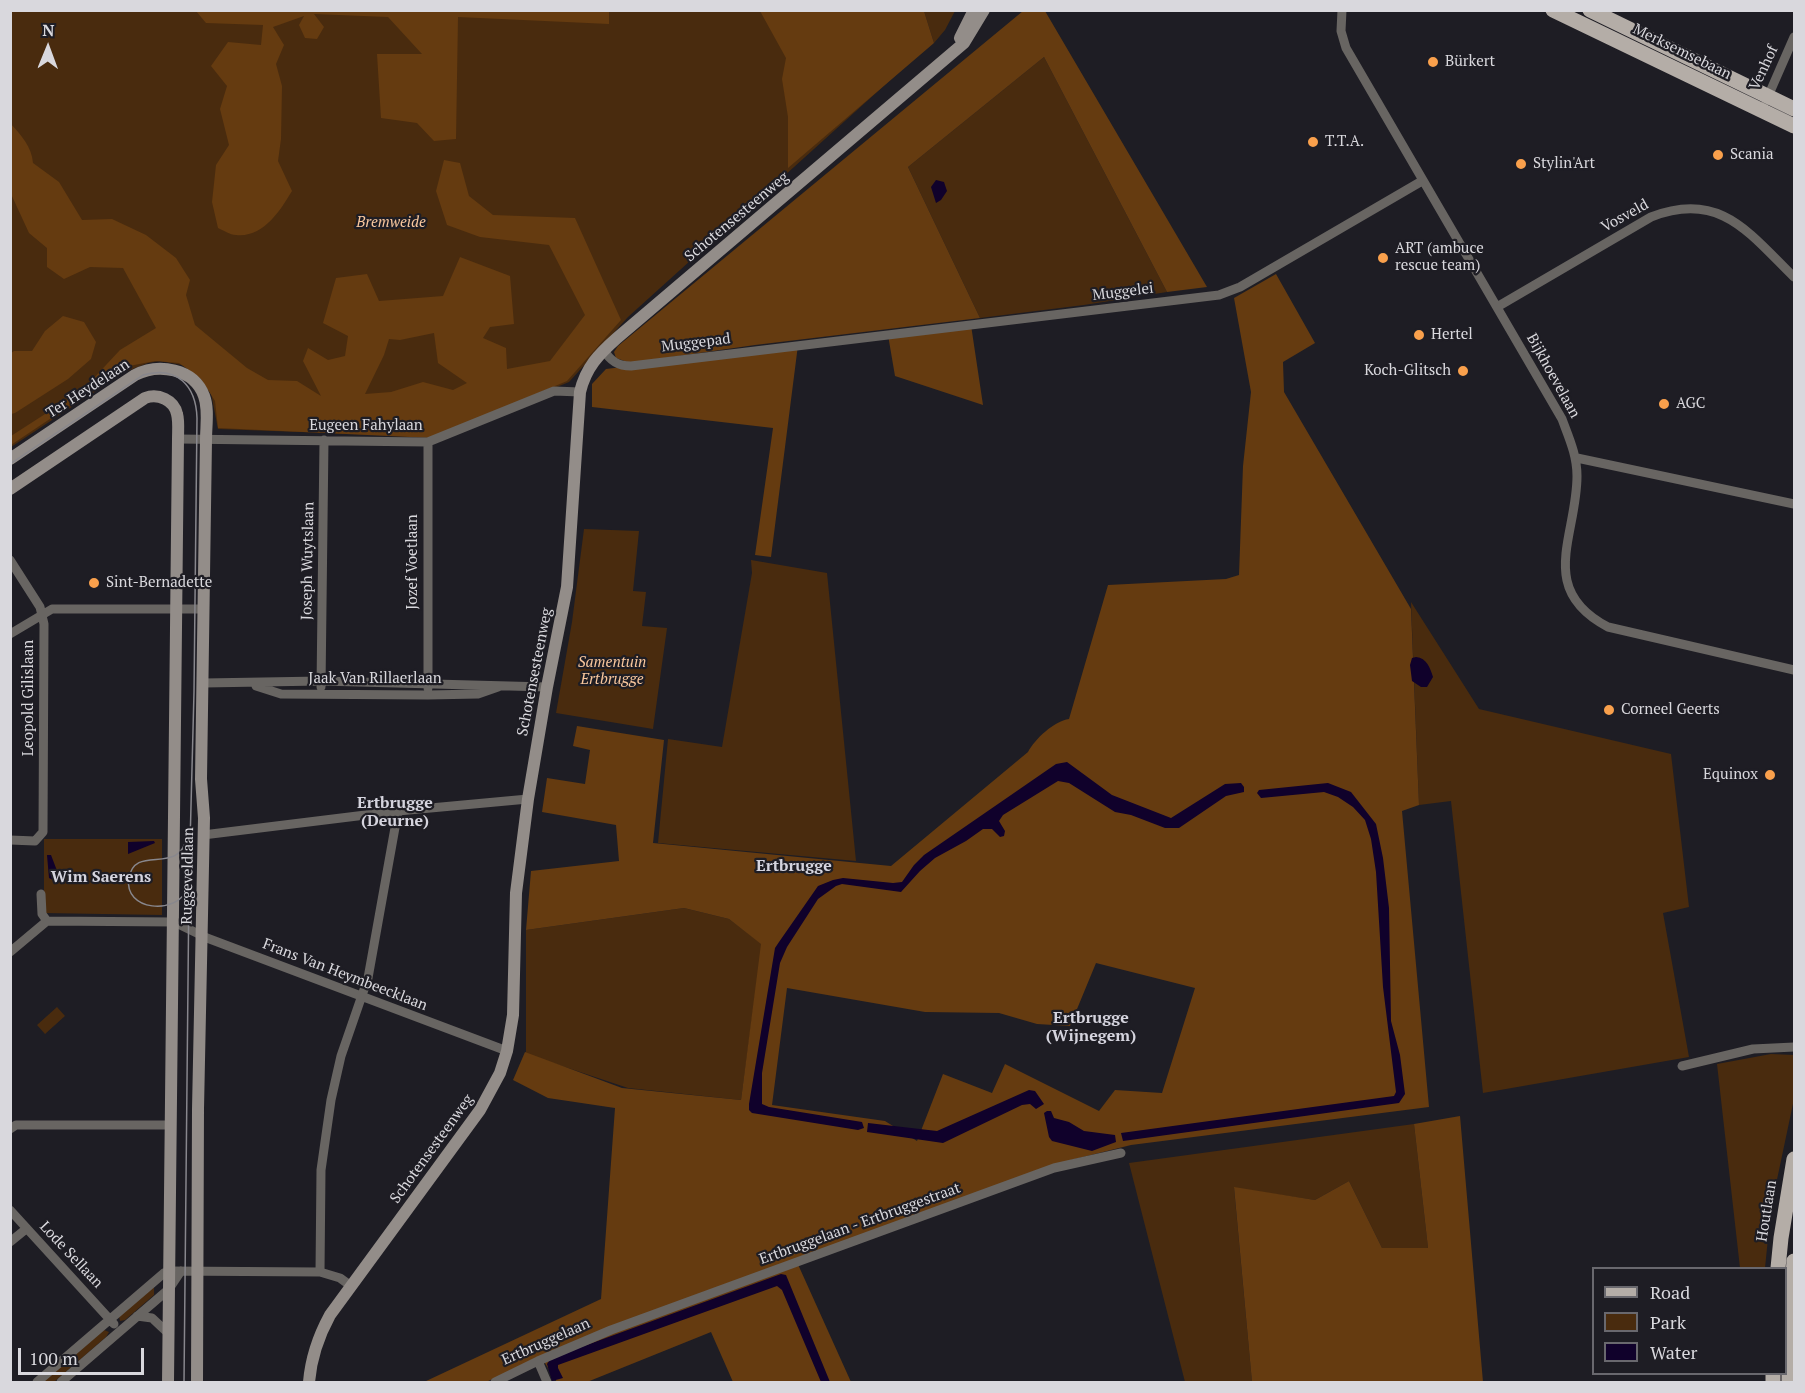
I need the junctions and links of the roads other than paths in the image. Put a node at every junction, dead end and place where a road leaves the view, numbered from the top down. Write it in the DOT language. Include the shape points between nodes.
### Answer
graph roads {
  1 [pos="974,10"];
  2 [pos="984,10"];
  3 [pos="1342,10"];
  4 [pos="1553,10"];
  5 [pos="1590,10"];
  6 [pos="1794,37"];
  7 [pos="950,54"];
  8 [pos="1764,103"];
  9 [pos="1794,109"];
  10 [pos="1794,126"];
  11 [pos="1422,181"];
  12 [pos="1794,277"];
  13 [pos="1497,307"];
  14 [pos="798,345"];
  15 [pos="604,350"];
  16 [pos="188,378"];
  17 [pos="580,392"];
  18 [pos="178,439"];
  19 [pos="206,440"];
  20 [pos="324,440"];
  21 [pos="428,442"];
  22 [pos="1576,458"];
  23 [pos="10,459"];
  24 [pos="10,489"];
  25 [pos="1794,504"];
  26 [pos="10,560"];
  27 [pos="176,609"];
  28 [pos="204,609"];
  29 [pos="43,615"];
  30 [pos="10,634"];
  31 [pos="1794,670"];
  32 [pos="321,681"];
  33 [pos="204,683"];
  34 [pos="247,683"];
  35 [pos="428,683"];
  36 [pos="503,685"];
  37 [pos="546,687"];
  38 [pos="321,694"];
  39 [pos="428,695"];
  40 [pos="528,799"];
  41 [pos="398,811"];
  42 [pos="203,835"];
  43 [pos="10,840"];
  44 [pos="40,894"];
  45 [pos="47,921"];
  46 [pos="174,921"];
  47 [pos="202,936"];
  48 [pos="10,952"];
  49 [pos="360,996"];
  50 [pos="1794,1047"];
  51 [pos="507,1051"];
  52 [pos="1682,1065"];
  53 [pos="170,1125"];
  54 [pos="13,1127"];
  55 [pos="1121,1153"];
  56 [pos="1794,1160"];
  57 [pos="10,1210"];
  58 [pos="27,1229"];
  59 [pos="10,1242"];
  60 [pos="1794,1261"];
  61 [pos="1778,1267"];
  62 [pos="175,1271"];
  63 [pos="198,1271"];
  64 [pos="320,1272"];
  65 [pos="351,1286"];
  66 [pos="169,1289"];
  67 [pos="137,1316"];
  68 [pos="110,1319"];
  69 [pos="120,1330"];
  70 [pos="611,1330"];
  71 [pos="168,1333"];
  72 [pos="538,1361"];
  73 [pos="37,1383"];
  74 [pos="61,1383"];
  75 [pos="168,1383"];
  76 [pos="197,1383"];
  77 [pos="309,1383"];
  78 [pos="495,1383"];
  79 [pos="547,1383"];
  80 [pos="1789,1383"];
  1 -- 7 [label="street"];
  2 -- 7 [label="street, Schotensesteenweg" via="964,43"];
  3 -- 11 [label="street, Bijkhoevelaan" via="1341,31 1346,48"];
  4 -- 8 [label="main road, Merksemsebaan"];
  5 -- 8 [label="main road, Merksemsebaan"];
  6 -- 8 [label="street, Venhof"];
  7 -- 15 [label="street, Schotensesteenweg"];
  8 -- 9 [label="main road, Merksemsebaan"];
  8 -- 10 [label="main road, Merksemsebaan"];
  11 -- 13 [label="street, Bijkhoevelaan"];
  11 -- 14 [label="street, Muggelei" via="1223,294"];
  12 -- 13 [label="street, Vosveld" via="1741,225 1719,213 1690,207 1651,217"];
  13 -- 22 [label="street, Bijkhoevelaan" via="1562,419"];
  14 -- 15 [label="street, Muggepad" via="631,366 618,364"];
  15 -- 17 [label="street, Schotensesteenweg" via="588,367"];
  16 -- 19 [label="street, Ruggeveldlaan" via="198,386 205,400"];
  16 -- 23 [label="street, Ter Heydelaan" via="162,368 142,371"];
  17 -- 21 [label="street, Eugeen Fahylaan" via="554,391"];
  17 -- 37 [label="street, Schotensesteenweg" via="567,587"];
  18 -- 19 [label="street, Eugeen Fahylaan"];
  18 -- 24 [label="street, Ruggeveldlaan" via="175,409 165,399 145,398"];
  18 -- 27 [label="street, Ruggeveldlaan"];
  19 -- 20 [label="street, Eugeen Fahylaan"];
  19 -- 28 [label="street, Ruggeveldlaan"];
  20 -- 21 [label="street, Eugeen Fahylaan"];
  20 -- 32 [label="street, Joseph Wuytslaan"];
  21 -- 35 [label="street, Jozef Voetlaan"];
  22 -- 25 [label="street"];
  22 -- 31 [label="street, Bijkhoevelaan" via="1565,575 1579,605 1593,619 1608,627"];
  26 -- 29 [label="street, Leopold Gilislaan"];
  27 -- 28 [label="street"];
  27 -- 29 [label="street" via="52,609"];
  27 -- 46 [label="street, Ruggeveldlaan" via="170,837"];
  28 -- 33 [label="street, Ruggeveldlaan"];
  29 -- 30 [label="street"];
  29 -- 43 [label="street, Leopold Gilislaan" via="43,832 35,841"];
  32 -- 34 [label="street, Jaak Van Rillaerlaan"];
  32 -- 35 [label="street, Jaak Van Rillaerlaan"];
  32 -- 38 [label="street, Joseph Wuytslaan"];
  33 -- 34 [label="street, Jaak Van Rillaerlaan"];
  33 -- 42 [label="street, Ruggeveldlaan"];
  34 -- 38 [label="street, Jaak Van Rillaerlaan" via="281,694"];
  35 -- 36 [label="street, Jaak Van Rillaerlaan"];
  35 -- 39 [label="street, Jozef Voetlaan"];
  36 -- 37 [label="street, Jaak Van Rillaerlaan"];
  36 -- 39 [label="street, Jaak Van Rillaerlaan" via="478,694"];
  37 -- 40 [label="street, Schotensesteenweg"];
  38 -- 39 [label="street, Jaak Van Rillaerlaan"];
  40 -- 41 [label="street"];
  40 -- 51 [label="street, Schotensesteenweg" via="516,893 513,1015"];
  41 -- 42 [label="street"];
  41 -- 49 [label="street" via="368,978"];
  42 -- 47 [label="street, Ruggeveldlaan"];
  44 -- 45 [label="street" via="42,914"];
  45 -- 46 [label="street"];
  45 -- 48 [label="street"];
  46 -- 47 [label="street, Frans Van Heymbeecklaan"];
  46 -- 53 [label="street, Ruggeveldlaan"];
  47 -- 49 [label="street, Frans Van Heymbeecklaan"];
  47 -- 63 [label="street, Ruggeveldlaan"];
  49 -- 51 [label="street, Frans Van Heymbeecklaan"];
  49 -- 64 [label="street" via="341,1056 321,1170"];
  50 -- 52 [label="street" via="1753,1049"];
  51 -- 65 [label="street, Schotensesteenweg" via="480,1110"];
  53 -- 54 [label="street"];
  53 -- 62 [label="street, Ruggeveldlaan"];
  55 -- 70 [label="street, Ertbruggelaan - Ertbruggestraat" via="1054,1168"];
  56 -- 61 [label="main road, Houtlaan"];
  57 -- 58 [label="street, Lode Sellaan"];
  58 -- 59 [label="street"];
  58 -- 68 [label="street, Lode Sellaan"];
  60 -- 80 [label="main road"];
  62 -- 63 [label="street"];
  62 -- 66 [label="street, Ruggeveldlaan"];
  62 -- 68 [label="street" via="164,1273"];
  63 -- 64 [label="street"];
  63 -- 76 [label="street, Ruggeveldlaan"];
  64 -- 65 [label="street"];
  65 -- 77 [label="street, Schotensesteenweg" via="320,1333 311,1359"];
  66 -- 67 [label="street"];
  66 -- 71 [label="street, Ruggeveldlaan"];
  67 -- 69 [label="street"];
  67 -- 71 [label="street" via="152,1318"];
  68 -- 69 [label="street, Lode Sellaan"];
  68 -- 73 [label="street"];
  69 -- 74 [label="street"];
  70 -- 72 [label="street, Ertbruggelaan"];
  71 -- 75 [label="street, Ruggeveldlaan"];
  72 -- 78 [label="street, Ertbruggelaan"];
  72 -- 79 [label="street"];
}
